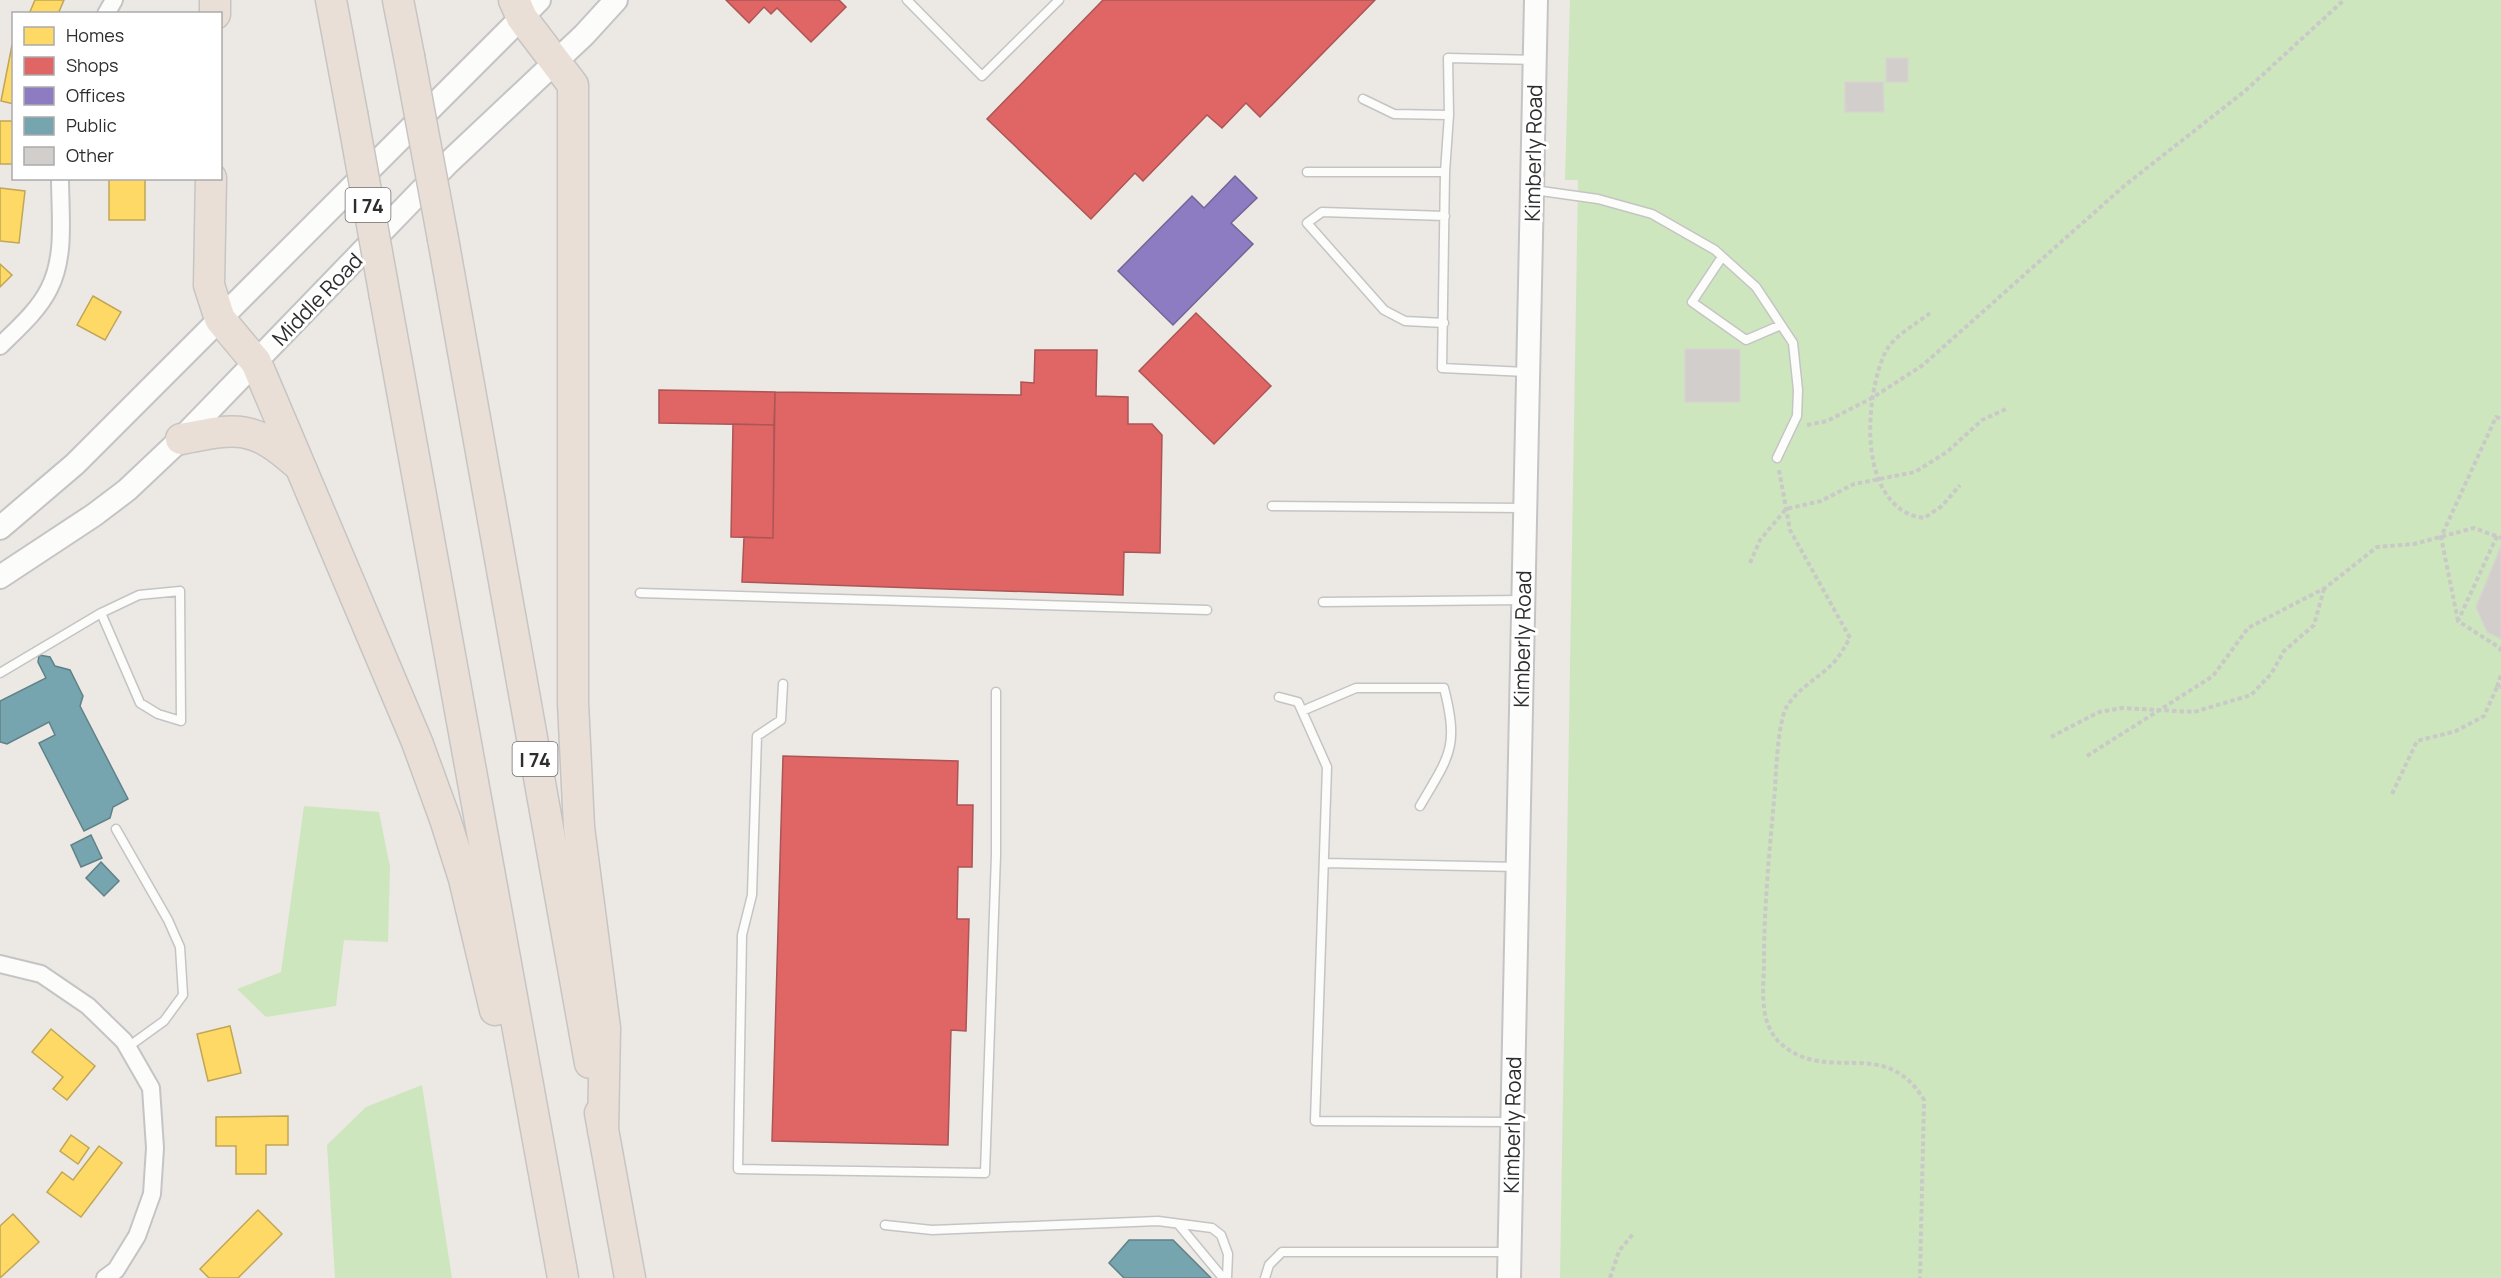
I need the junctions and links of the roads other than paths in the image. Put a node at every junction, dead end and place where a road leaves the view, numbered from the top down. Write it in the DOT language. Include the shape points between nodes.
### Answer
graph roads {
  1 [pos="331,0"];
  2 [pos="398,0"];
  3 [pos="616,0"];
  4 [pos="908,0"];
  5 [pos="1059,0"];
  6 [pos="1536,0"];
  7 [pos="525,6"];
  8 [pos="1535,60"];
  9 [pos="556,62"];
  10 [pos="1363,99"];
  11 [pos="1449,115"];
  12 [pos="1307,172"];
  13 [pos="1445,172"];
  14 [pos="60,180"];
  15 [pos="211,180"];
  16 [pos="1532,190"];
  17 [pos="1445,216"];
  18 [pos="1722,257"];
  19 [pos="220,319"];
  20 [pos="1444,323"];
  21 [pos="1781,325"];
  22 [pos="0,346"];
  23 [pos="256,362"];
  24 [pos="1528,372"];
  25 [pos="181,439"];
  26 [pos="1777,458"];
  27 [pos="298,465"];
  28 [pos="1272,506"];
  29 [pos="1525,508"];
  30 [pos="0,528"];
  31 [pos="0,577"];
  32 [pos="640,593"];
  33 [pos="1522,600"];
  34 [pos="1323,602"];
  35 [pos="1207,610"];
  36 [pos="101,613"];
  37 [pos="0,673"];
  38 [pos="783,684"];
  39 [pos="996,692"];
  40 [pos="1279,697"];
  41 [pos="1302,711"];
  42 [pos="1420,806"];
  43 [pos="116,829"];
  44 [pos="1325,863"];
  45 [pos="1517,867"];
  46 [pos="0,964"];
  47 [pos="128,1047"];
  48 [pos="526,1074"];
  49 [pos="1512,1122"];
  50 [pos="603,1131"];
  51 [pos="885,1225"];
  52 [pos="1179,1225"];
  53 [pos="1510,1252"];
  54 [pos="105,1278"];
  55 [pos="563,1278"];
  56 [pos="630,1278"];
  57 [pos="1225,1278"];
  58 [pos="1265,1278"];
  59 [pos="1509,1278"];
  1 -- 48 [label="highway, I 74, bridge"];
  2 -- 50 [label="highway, I 74, bridge"];
  3 -- 9 [label="main road, Middle Road"];
  4 -- 5 [label="lane" via="982,76"];
  6 -- 8 [label="main road, Kimberly Road"];
  7 -- 9 [label="highway"];
  7 -- 19 [label="main road"];
  8 -- 11 [label="lane" via="1448,58"];
  8 -- 16 [label="main road, Kimberly Road"];
  9 -- 23 [label="main road, Middle Road" via="447,164"];
  9 -- 50 [label="highway" via="573,85 573,703 579,827 605,1028"];
  10 -- 11 [label="lane" via="1394,114"];
  11 -- 13 [label="lane"];
  12 -- 13 [label="lane"];
  13 -- 17 [label="lane"];
  14 -- 22 [label="street" via="61,247 49,289"];
  15 -- 19 [label="highway" via="209,285"];
  16 -- 18 [label="lane" via="1598,199 1652,214"];
  16 -- 24 [label="main road, Kimberly Road"];
  17 -- 20 [label="lane"];
  17 -- 20 [label="lane" via="1322,212 1307,223 1384,310 1405,321"];
  18 -- 21 [label="lane" via="1756,287"];
  18 -- 21 [label="lane" via="1692,302 1746,340"];
  19 -- 23 [label="highway"];
  19 -- 30 [label="main road" via="75,464"];
  20 -- 24 [label="lane" via="1442,368"];
  21 -- 26 [label="lane" via="1793,343 1798,390 1797,416"];
  23 -- 25 [label="main road, Middle Road"];
  23 -- 27 [label="highway"];
  24 -- 29 [label="main road, Kimberly Road"];
  25 -- 27 [label="highway" via="239,430 274,444"];
  25 -- 31 [label="main road, Middle Road" via="127,490"];
  27 -- 48 [label="highway" via="417,742 464,879 493,1006"];
  28 -- 29 [label="lane"];
  29 -- 33 [label="main road, Kimberly Road"];
  32 -- 35 [label="lane"];
  33 -- 34 [label="lane"];
  33 -- 45 [label="main road, Kimberly Road"];
  36 -- 36 [label="lane" via="140,703 181,721 180,591 139,595"];
  36 -- 37 [label="lane"];
  38 -- 39 [label="lane" via="781,720 757,736 752,895 742,936 738,1169 985,1173 995,877"];
  40 -- 41 [label="lane" via="1298,702"];
  41 -- 42 [label="lane" via="1356,687 1444,688 1453,740 1444,765"];
  41 -- 44 [label="lane" via="1327,767"];
  43 -- 47 [label="lane" via="180,947 183,995 164,1020"];
  44 -- 45 [label="lane"];
  44 -- 49 [label="lane" via="1316,1121"];
  45 -- 49 [label="main road, Kimberly Road"];
  46 -- 47 [label="street" via="41,974 88,1006"];
  47 -- 54 [label="street" via="151,1088 155,1148 152,1194 137,1236 116,1270"];
  48 -- 55 [label="highway, I 74"];
  49 -- 53 [label="main road, Kimberly Road"];
  50 -- 56 [label="highway, I 74"];
  51 -- 52 [label="lane" via="932,1230 1158,1221"];
  52 -- 57 [label="lane"];
  52 -- 57 [label="lane" via="1212,1228 1221,1235 1228,1254"];
  53 -- 58 [label="lane" via="1282,1252 1269,1265"];
  53 -- 59 [label="main road, Kimberly Road"];
}
